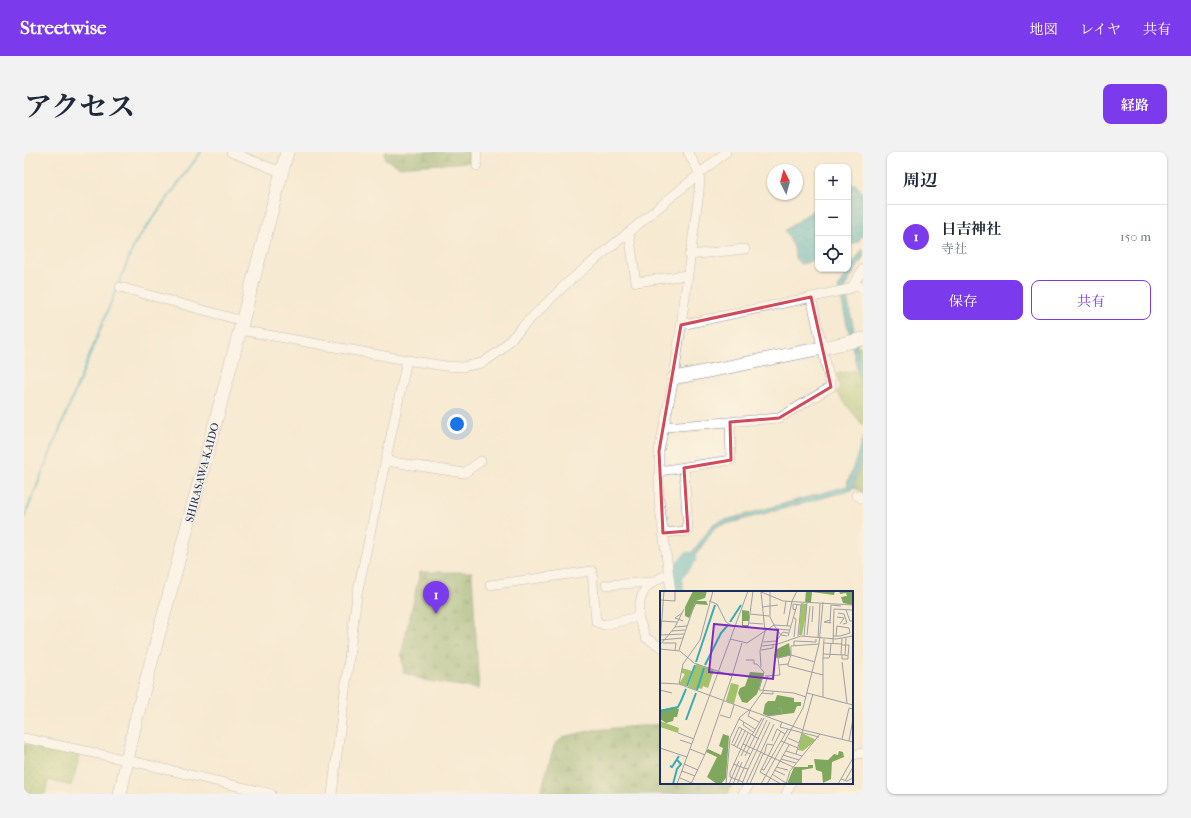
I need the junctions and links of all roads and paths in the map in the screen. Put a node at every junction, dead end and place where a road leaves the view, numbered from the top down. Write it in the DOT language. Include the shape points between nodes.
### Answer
graph roads {
  1 [pos="231,152"];
  2 [pos="286,152"];
  3 [pos="477,152"];
  4 [pos="688,152"];
  5 [pos="726,152"];
  6 [pos="477,166"];
  7 [pos="281,172"];
  8 [pos="700,174"];
  9 [pos="629,232"];
  10 [pos="745,249"];
  11 [pos="689,255"];
  12 [pos="863,269"];
  13 [pos="687,275"];
  14 [pos="854,283"];
  15 [pos="120,287"];
  16 [pos="863,289"];
  17 [pos="811,297"];
  18 [pos="241,325"];
  19 [pos="680,325"];
  20 [pos="857,340"];
  21 [pos="822,348"];
  22 [pos="407,360"];
  23 [pos="674,378"];
  24 [pos="730,422"];
  25 [pos="665,427"];
  26 [pos="386,461"];
  27 [pos="481,461"];
  28 [pos="684,468"];
  29 [pos="659,472"];
  30 [pos="663,534"];
  31 [pos="668,574"];
  32 [pos="652,582"];
  33 [pos="490,585"];
  34 [pos="606,585"];
  35 [pos="671,591"];
  36 [pos="638,617"];
  37 [pos="660,646"];
  38 [pos="24,738"];
  39 [pos="863,753"];
  40 [pos="853,755"];
  41 [pos="127,760"];
  42 [pos="749,784"];
  43 [pos="791,784"];
  44 [pos="120,794"];
  45 [pos="271,794"];
  46 [pos="332,794"];
  47 [pos="743,794"];
  48 [pos="786,794"];
  1 -- 7 [label="street"];
  2 -- 7 [label="main road, SHIRASAWA-KAIDO"];
  3 -- 6 [label="street"];
  4 -- 8 [label="street"];
  5 -- 8 [label="street"];
  7 -- 18 [label="main road, SHIRASAWA-KAIDO"];
  8 -- 9 [label="street"];
  8 -- 11 [label="street"];
  9 -- 13 [label="street" via="636,282"];
  9 -- 22 [label="street" via="567,283 500,351 482,363 462,367"];
  10 -- 11 [label="street"];
  11 -- 13 [label="street"];
  12 -- 14 [label="street"];
  13 -- 19 [label="street"];
  14 -- 16 [label="street"];
  14 -- 17 [label="street" via="851,288 842,291"];
  15 -- 18 [label="street"];
  17 -- 19 [label="street"];
  17 -- 21 [label="street"];
  18 -- 22 [label="street"];
  18 -- 41 [label="main road, SHIRASAWA-KAIDO"];
  19 -- 23 [label="street"];
  20 -- 21 [label="main road"];
  21 -- 23 [label="main road"];
  21 -- 24 [label="street" via="831,387 779,418"];
  22 -- 26 [label="street"];
  23 -- 25 [label="street"];
  24 -- 25 [label="street"];
  24 -- 28 [label="street" via="731,460"];
  25 -- 29 [label="street" via="659,451"];
  26 -- 27 [label="street" via="464,473"];
  26 -- 46 [label="street" via="357,595"];
  28 -- 29 [label="street"];
  28 -- 30 [label="street" via="688,531"];
  29 -- 30 [label="street"];
  30 -- 31 [label="street"];
  31 -- 32 [label="street"];
  31 -- 35 [label="street"];
  32 -- 34 [label="street"];
  32 -- 36 [label="street" via="644,590 639,603"];
  33 -- 36 [label="street" via="592,571 596,622 604,625"];
  36 -- 37 [label="street" via="646,638"];
  38 -- 41 [label="street"];
  39 -- 40 [label="street"];
  41 -- 44 [label="main road, SHIRASAWA-KAIDO"];
  41 -- 45 [label="street"];
  42 -- 47 [label="street"];
  43 -- 48 [label="street"];
}
